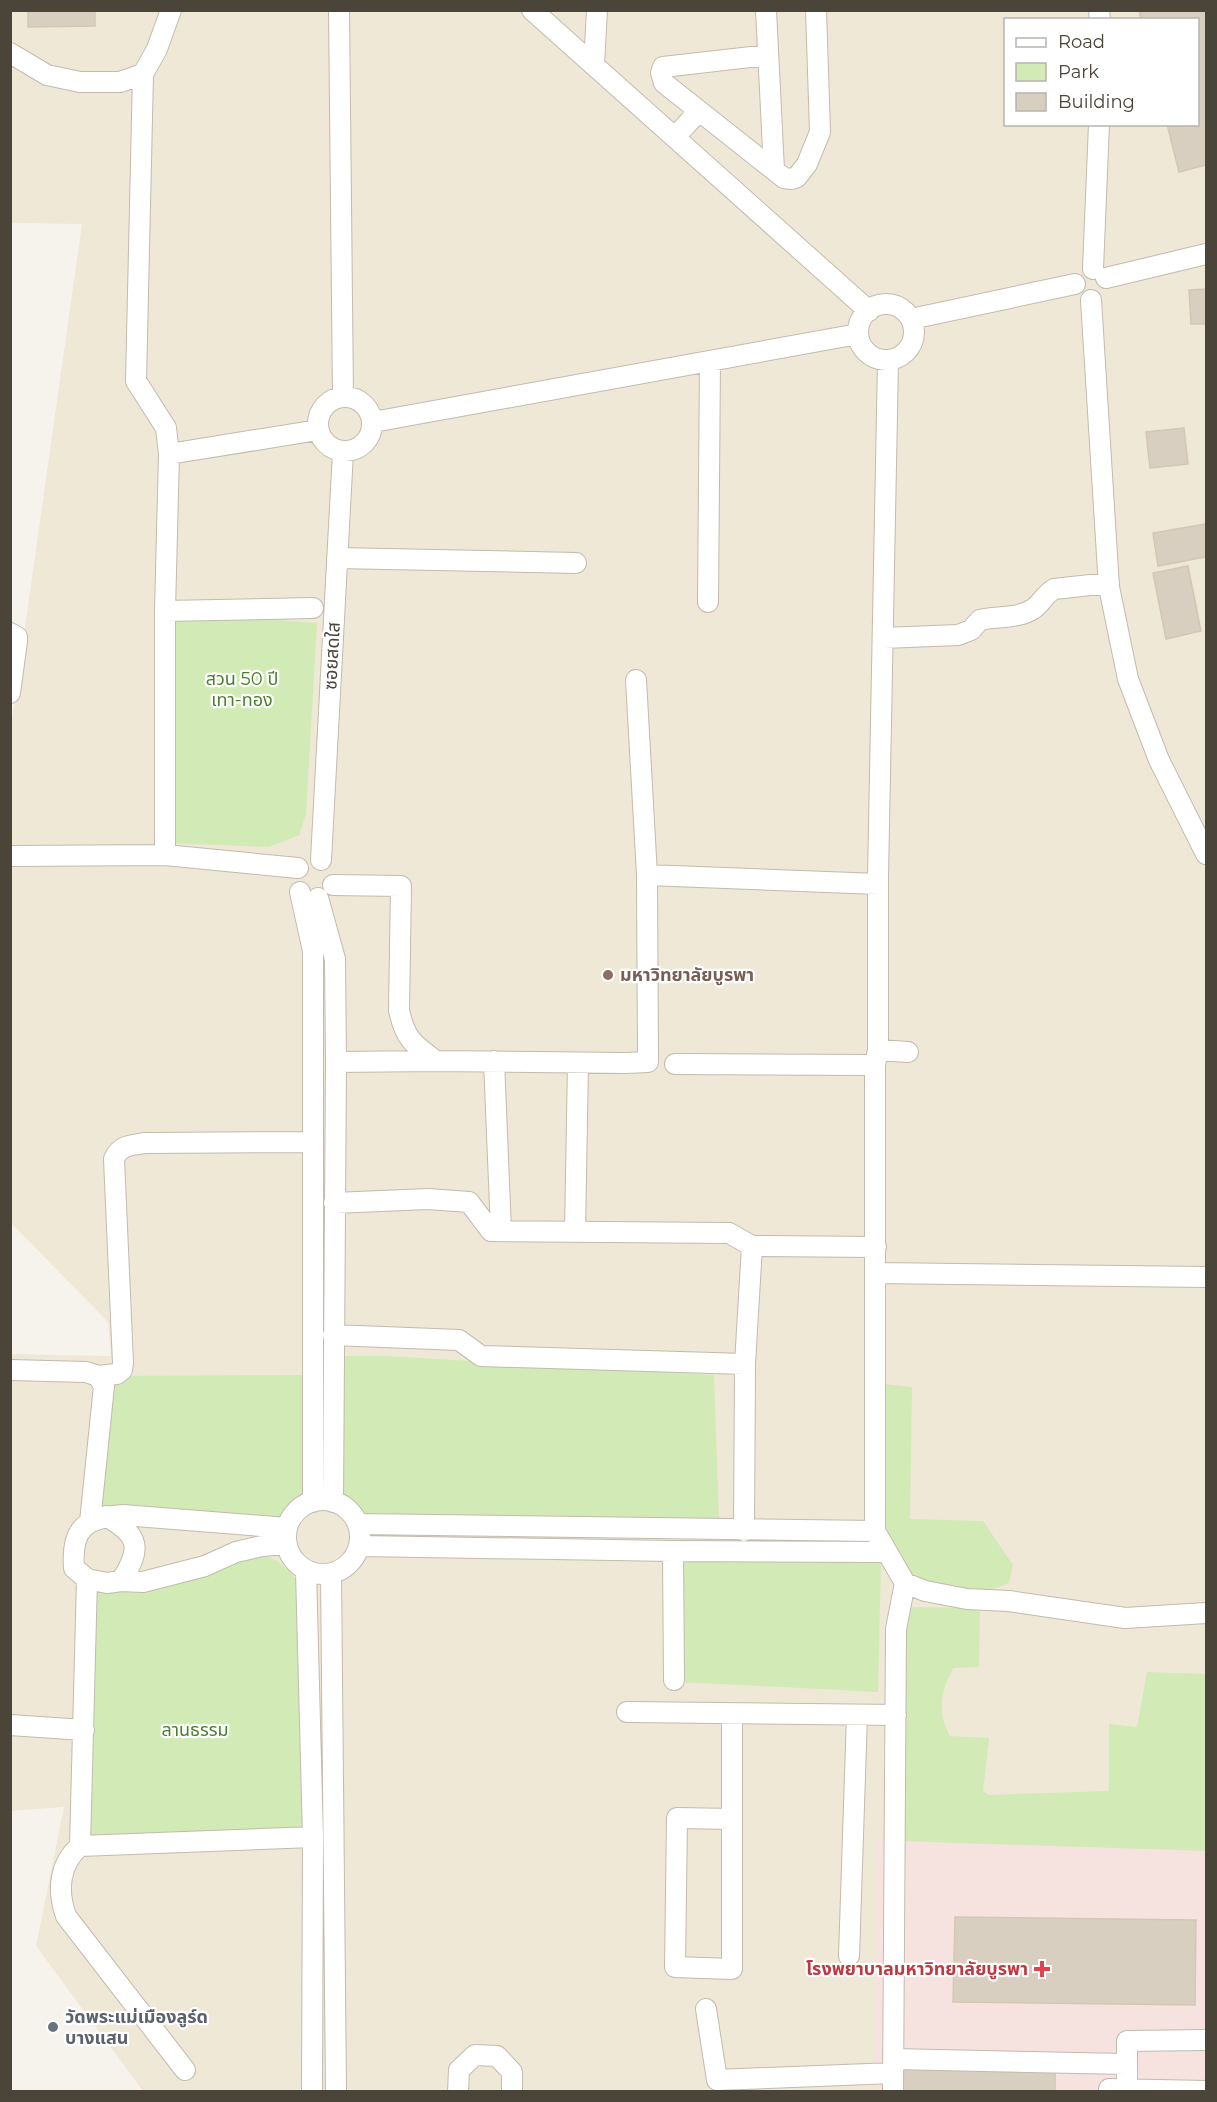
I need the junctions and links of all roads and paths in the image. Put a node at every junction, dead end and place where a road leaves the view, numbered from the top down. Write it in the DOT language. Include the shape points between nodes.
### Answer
graph roads {
  1 [pos="171,10"];
  2 [pos="339,10"];
  3 [pos="532,10"];
  4 [pos="597,10"];
  5 [pos="766,10"];
  6 [pos="816,10"];
  7 [pos="10,53"];
  8 [pos="768,55"];
  9 [pos="594,65"];
  10 [pos="143,74"];
  11 [pos="699,111"];
  12 [pos="1098,126"];
  13 [pos="675,137"];
  14 [pos="774,170"];
  15 [pos="1206,254"];
  16 [pos="1099,273"];
  17 [pos="1075,284"];
  18 [pos="1091,300"];
  19 [pos="869,311"];
  20 [pos="911,319"];
  21 [pos="858,334"];
  22 [pos="710,361"];
  23 [pos="888,361"];
  24 [pos="343,397"];
  25 [pos="373,422"];
  26 [pos="318,430"];
  27 [pos="343,452"];
  28 [pos="169,454"];
  29 [pos="337,558"];
  30 [pos="576,564"];
  31 [pos="1109,583"];
  32 [pos="708,602"];
  33 [pos="313,608"];
  34 [pos="165,611"];
  35 [pos="10,633"];
  36 [pos="882,638"];
  37 [pos="636,681"];
  38 [pos="10,693"];
  39 [pos="1206,854"];
  40 [pos="165,855"];
  41 [pos="10,856"];
  42 [pos="321,860"];
  43 [pos="298,868"];
  44 [pos="647,875"];
  45 [pos="878,884"];
  46 [pos="333,885"];
  47 [pos="309,895"];
  48 [pos="908,1052"];
  49 [pos="876,1058"];
  50 [pos="436,1061"];
  51 [pos="494,1061"];
  52 [pos="336,1062"];
  53 [pos="578,1063"];
  54 [pos="675,1064"];
  55 [pos="313,1142"];
  56 [pos="334,1203"];
  57 [pos="501,1231"];
  58 [pos="575,1232"];
  59 [pos="752,1246"];
  60 [pos="876,1247"];
  61 [pos="876,1273"];
  62 [pos="1206,1277"];
  63 [pos="333,1335"];
  64 [pos="744,1364"];
  65 [pos="10,1370"];
  66 [pos="99,1377"];
  67 [pos="323,1502"];
  68 [pos="98,1519"];
  69 [pos="358,1524"];
  70 [pos="744,1531"];
  71 [pos="875,1531"];
  72 [pos="286,1536"];
  73 [pos="359,1546"];
  74 [pos="673,1551"];
  75 [pos="887,1552"];
  76 [pos="306,1571"];
  77 [pos="331,1574"];
  78 [pos="87,1580"];
  79 [pos="121,1581"];
  80 [pos="904,1582"];
  81 [pos="1206,1613"];
  82 [pos="674,1680"];
  83 [pos="627,1712"];
  84 [pos="732,1713"];
  85 [pos="856,1715"];
  86 [pos="896,1715"];
  87 [pos="10,1725"];
  88 [pos="84,1730"];
  89 [pos="732,1819"];
  90 [pos="313,1837"];
  91 [pos="80,1846"];
  92 [pos="849,1956"];
  93 [pos="706,2009"];
  94 [pos="1206,2040"];
  95 [pos="1127,2064"];
  96 [pos="185,2070"];
  97 [pos="893,2074"];
  98 [pos="1118,2090"];
  99 [pos="312,2091"];
  100 [pos="336,2091"];
  101 [pos="458,2091"];
  102 [pos="512,2091"];
  103 [pos="1206,2091"];
  1 -- 10 [label="street"];
  2 -- 24 [label="street"];
  3 -- 9 [label="street"];
  4 -- 9 [label="street"];
  5 -- 8 [label="street"];
  6 -- 14 [label="street" via="820,132 797,177 784,178"];
  7 -- 10 [label="street" via="47,75 80,82 120,82"];
  8 -- 11 [label="street" via="663,67 664,83"];
  8 -- 14 [label="street"];
  9 -- 13 [label="street"];
  10 -- 28 [label="street" via="136,381 166,428"];
  11 -- 13 [label="street"];
  11 -- 14 [label="street"];
  12 -- 16 [label="street"];
  13 -- 19 [label="street"];
  15 -- 16 [label="street"];
  16 -- 17 [label="street" via="1082,272"];
  16 -- 18 [label="street" via="1107,289 1101,298"];
  17 -- 18 [label="street" via="1079,295"];
  17 -- 20 [label="street"];
  18 -- 31 [label="street"];
  19 -- 20 [label="street" via="883,304 892,305"];
  19 -- 21 [label="street" via="859,323"];
  20 -- 23 [label="street" via="912,344 906,353"];
  21 -- 22 [label="street"];
  21 -- 23 [label="street" via="864,351"];
  22 -- 25 [label="street"];
  22 -- 32 [label="street"];
  23 -- 36 [label="street"];
  24 -- 25 [label="street" via="365,405"];
  24 -- 26 [label="street" via="320,411"];
  25 -- 27 [label="street" via="368,440 361,447"];
  26 -- 27 [label="street" via="324,442"];
  26 -- 28 [label="street"];
  27 -- 29 [label="street, ซอยสดใส"];
  28 -- 34 [label="street"];
  29 -- 30 [label="street"];
  29 -- 42 [label="street, ซอยสดใส"];
  31 -- 36 [label="street" via="1054,589 1033,609 980,620 971,630 958,635"];
  31 -- 39 [label="street" via="1128,679 1159,760"];
  33 -- 34 [label="street"];
  34 -- 40 [label="street"];
  35 -- 38 [label="street" via="17,641"];
  36 -- 45 [label="street"];
  37 -- 44 [label="street"];
  40 -- 41 [label="street"];
  40 -- 43 [label="street"];
  42 -- 43 [label="street" via="308,860"];
  42 -- 46 [label="street, ซอยสดใส" via="330,867"];
  43 -- 47 [label="street" via="294,880"];
  44 -- 45 [label="street"];
  44 -- 53 [label="street" via="648,1062"];
  45 -- 49 [label="street"];
  46 -- 47 [label="street" via="327,894"];
  46 -- 50 [label="street" via="401,886 399,1010 403,1029 412,1043"];
  47 -- 52 [label="street" via="335,958"];
  47 -- 55 [label="street" via="313,951"];
  48 -- 49 [label="street"];
  49 -- 54 [label="street"];
  49 -- 60 [label="street"];
  50 -- 51 [label="street"];
  50 -- 52 [label="street"];
  51 -- 53 [label="street"];
  51 -- 57 [label="street"];
  52 -- 56 [label="street"];
  53 -- 58 [label="street"];
  55 -- 66 [label="street" via="146,1143 117,1152 114,1159 123,1363 117,1374"];
  55 -- 67 [label="street"];
  56 -- 57 [label="street" via="429,1199 469,1202 490,1231"];
  56 -- 63 [label="street"];
  57 -- 58 [label="street"];
  58 -- 59 [label="street" via="729,1233"];
  59 -- 60 [label="street"];
  59 -- 64 [label="street"];
  60 -- 61 [label="street"];
  61 -- 62 [label="street"];
  61 -- 71 [label="street"];
  63 -- 64 [label="street" via="459,1340 482,1356"];
  63 -- 67 [label="street"];
  64 -- 70 [label="street"];
  65 -- 66 [label="street" via="86,1372"];
  66 -- 68 [label="street" via="104,1386"];
  67 -- 69 [label="street" via="342,1505"];
  67 -- 72 [label="street" via="297,1510"];
  68 -- 72 [label="street" via="123,1515 184,1518"];
  68 -- 78 [label="street" via="80,1532 72,1546 74,1568"];
  68 -- 79 [label="street" via="123,1526 136,1547 133,1562"];
  69 -- 70 [label="street"];
  69 -- 73 [label="street"];
  70 -- 71 [label="street"];
  71 -- 75 [label="street"];
  72 -- 76 [label="street" via="290,1555"];
  72 -- 79 [label="street" via="205,1566 143,1582"];
  73 -- 74 [label="street"];
  73 -- 77 [label="street" via="349,1564"];
  74 -- 75 [label="street"];
  74 -- 82 [label="street"];
  75 -- 80 [label="street"];
  76 -- 77 [label="street"];
  76 -- 90 [label="street"];
  77 -- 100 [label="street"];
  78 -- 79 [label="street"];
  78 -- 88 [label="street"];
  80 -- 81 [label="street" via="925,1591 967,1599 1009,1601 1125,1618"];
  80 -- 86 [label="street" via="896,1629"];
  83 -- 84 [label="street"];
  84 -- 85 [label="street"];
  84 -- 89 [label="street"];
  85 -- 86 [label="street"];
  85 -- 92 [label="street"];
  86 -- 97 [label="street"];
  87 -- 88 [label="street"];
  88 -- 91 [label="street"];
  89 -- 89 [label="street" via="677,1818 675,1967 732,1969"];
  90 -- 91 [label="street"];
  90 -- 99 [label="street"];
  91 -- 96 [label="street" via="66,1864 61,1882 60,1899 66,1916"];
  93 -- 97 [label="street" via="717,2080"];
  94 -- 95 [label="street" via="1127,2041"];
  95 -- 97 [label="street"];
  95 -- 98 [label="street"];
  98 -- 103 [label="street"];
  101 -- 102 [label="street" via="459,2070 475,2055 497,2056 512,2072"];
}
